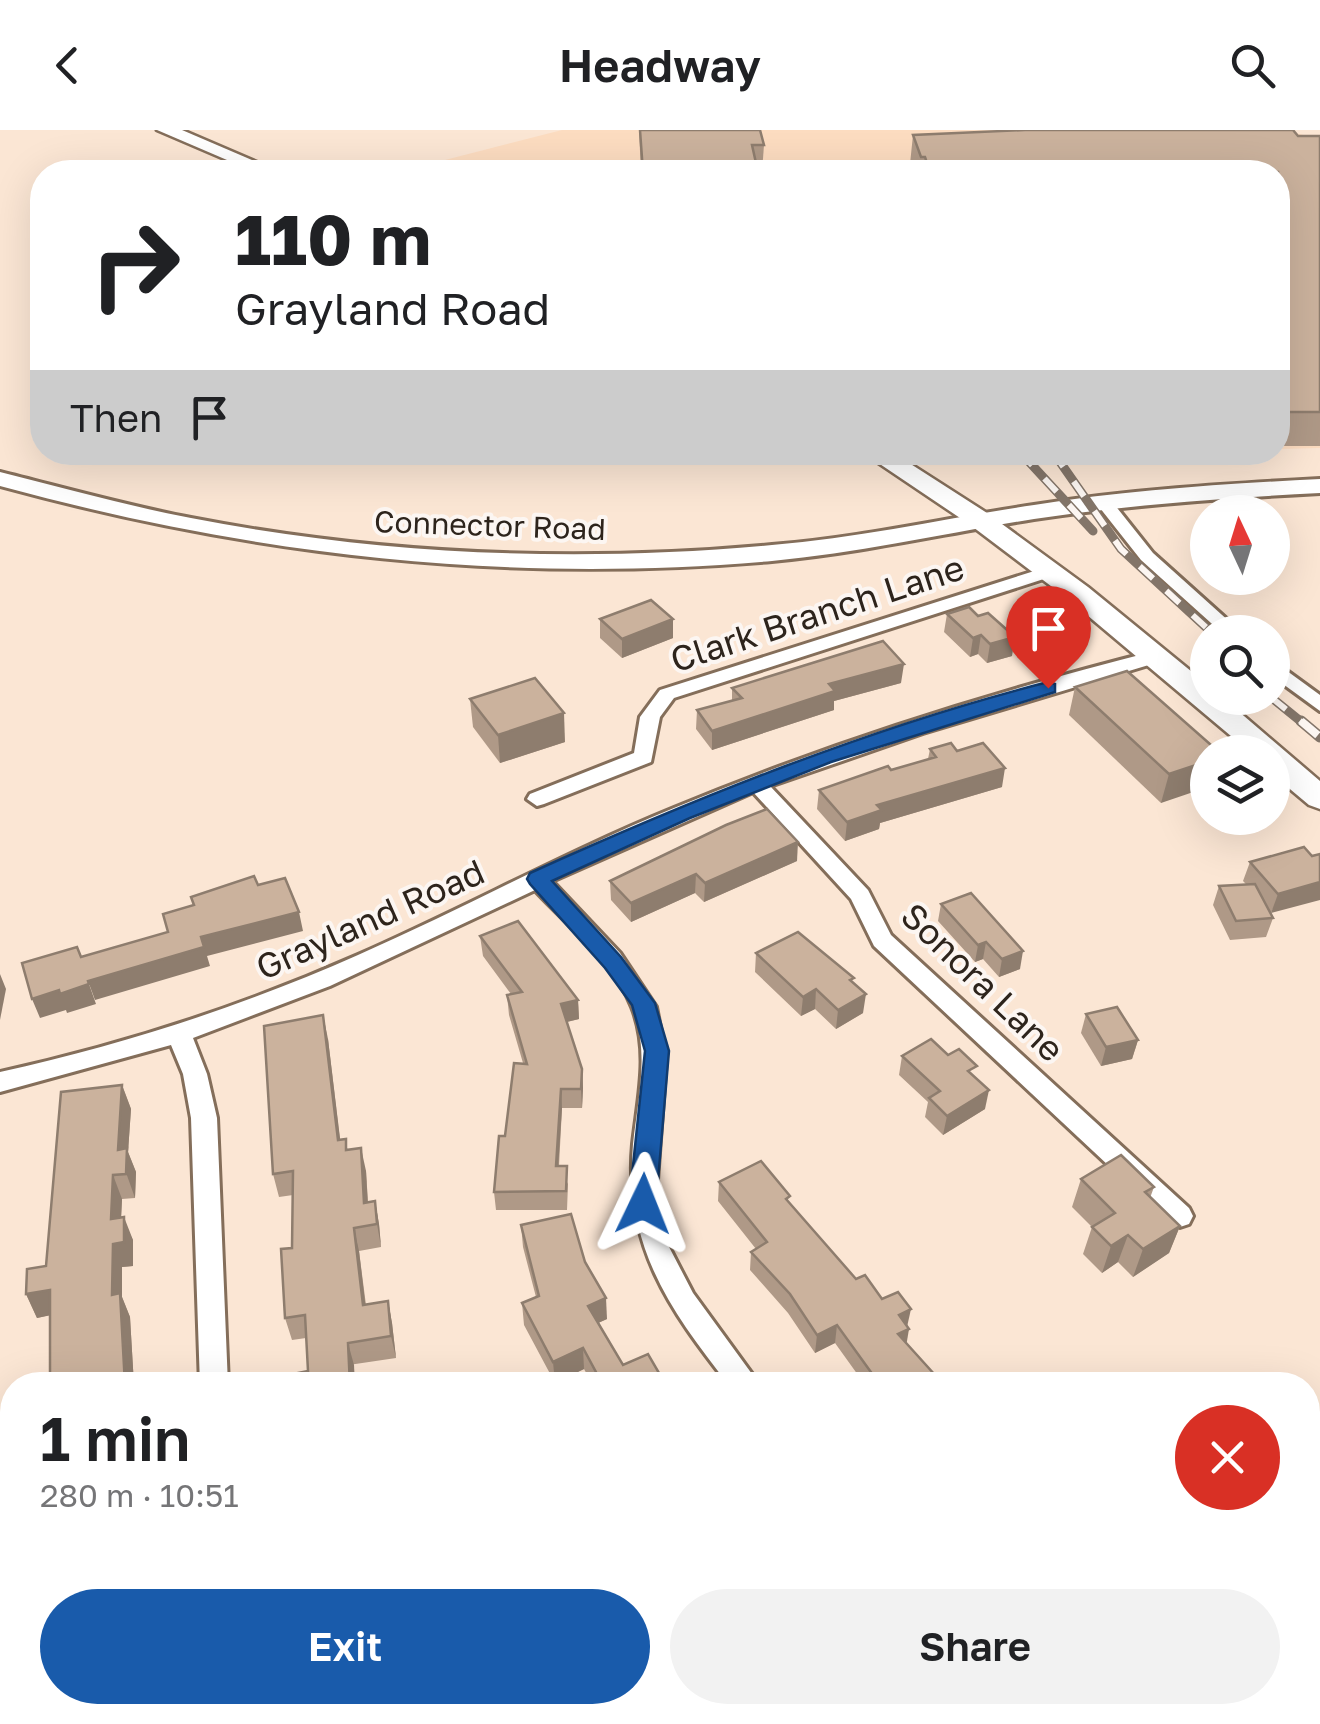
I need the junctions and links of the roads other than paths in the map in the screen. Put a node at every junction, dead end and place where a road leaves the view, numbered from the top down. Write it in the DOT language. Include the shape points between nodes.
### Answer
graph roads {
  1 [pos="166,130"];
  2 [pos="240,160"];
  3 [pos="895,465"];
  4 [pos="0,479"];
  5 [pos="1320,486"];
  6 [pos="1104,503"];
  7 [pos="983,520"];
  8 [pos="1047,572"];
  9 [pos="1211,615"];
  10 [pos="1155,657"];
  11 [pos="1290,681"];
  12 [pos="1320,705"];
  13 [pos="1247,735"];
  14 [pos="1290,772"];
  15 [pos="756,784"];
  16 [pos="1320,798"];
  17 [pos="537,800"];
  18 [pos="538,879"];
  19 [pos="179,1034"];
  20 [pos="0,1082"];
  21 [pos="1180,1216"];
  22 [pos="214,1372"];
  23 [pos="736,1372"];
  1 -- 2 [label="main road"];
  3 -- 7 [label="main road"];
  4 -- 7 [label="street, Connector Road" via="264,542 478,561 616,563 757,554"];
  5 -- 6 [label="street, Connector Road"];
  6 -- 7 [label="street, Connector Road"];
  6 -- 9 [label="street" via="1164,576"];
  7 -- 8 [label="main road"];
  8 -- 10 [label="main road"];
  8 -- 17 [label="street, Clark Branch Lane" via="667,694 650,718 644,757"];
  10 -- 13 [label="main road"];
  10 -- 15 [label="street, Grayland Road" via="946,718"];
  11 -- 12 [label="street"];
  14 -- 16 [label="main road"];
  15 -- 18 [label="street, Grayland Road"];
  15 -- 21 [label="street, Sonora Lane" via="860,896 882,940"];
  18 -- 19 [label="street, Grayland Road" via="367,960"];
  18 -- 23 [label="street" via="643,1003 657,1051 643,1204 661,1266"];
  19 -- 20 [label="street, Grayland Road"];
  19 -- 22 [label="street" via="204,1118"];
}
